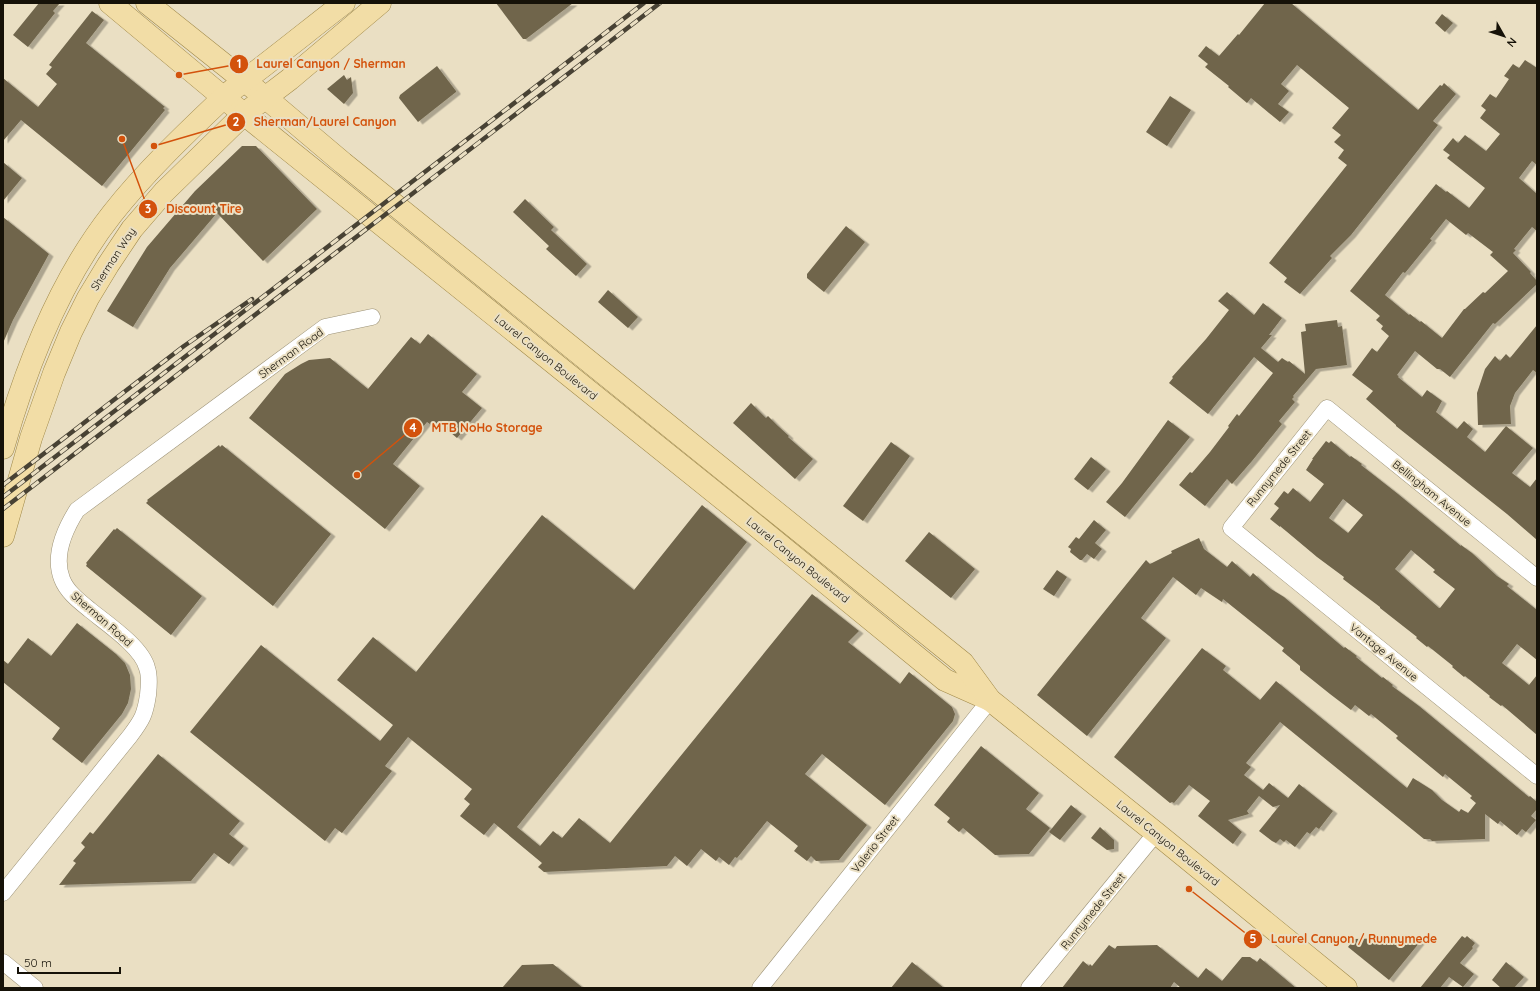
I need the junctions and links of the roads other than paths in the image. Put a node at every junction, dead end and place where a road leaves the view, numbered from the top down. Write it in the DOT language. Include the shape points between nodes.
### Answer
graph roads {
  1 [pos="110,3"];
  2 [pos="148,3"];
  3 [pos="344,3"];
  4 [pos="380,3"];
  5 [pos="245,81"];
  6 [pos="224,98"];
  7 [pos="266,98"];
  8 [pos="244,114"];
  9 [pos="372,318"];
  10 [pos="1327,408"];
  11 [pos="3,448"];
  12 [pos="718,464"];
  13 [pos="704,484"];
  14 [pos="1231,528"];
  15 [pos="3,536"];
  16 [pos="1537,578"];
  17 [pos="990,700"];
  18 [pos="1537,776"];
  19 [pos="1156,833"];
  20 [pos="3,893"];
  21 [pos="3,962"];
  22 [pos="35,988"];
  23 [pos="760,988"];
  24 [pos="1029,988"];
  25 [pos="1346,988"];
  1 -- 6 [label="main road, Laurel Canyon Boulevard"];
  2 -- 5 [label="main road, Laurel Canyon Boulevard"];
  3 -- 5 [label="main road"];
  4 -- 7 [label="main road, Sherman Way"];
  5 -- 6 [label="main road"];
  5 -- 7 [label="main road, Laurel Canyon Boulevard"];
  6 -- 8 [label="main road, Laurel Canyon Boulevard"];
  6 -- 11 [label="main road" via="144,176 112,214 87,251 67,285 31,362"];
  7 -- 8 [label="main road, Sherman Way"];
  7 -- 12 [label="main road, Laurel Canyon Boulevard" via="343,163"];
  8 -- 13 [label="main road, Laurel Canyon Boulevard"];
  8 -- 15 [label="main road, Sherman Way" via="164,192 132,229 88,298 54,373 31,438"];
  9 -- 20 [label="street, Sherman Road" via="325,327 77,510 68,523 59,560 61,578 76,598 136,649 147,667 149,685 146,706 142,719 130,736"];
  10 -- 14 [label="street, Runnymede Street"];
  10 -- 16 [label="street, Bellingham Avenue"];
  12 -- 13 [label="main road"];
  12 -- 17 [label="main road, Laurel Canyon Boulevard" via="963,662"];
  13 -- 17 [label="main road, Laurel Canyon Boulevard" via="945,680"];
  14 -- 18 [label="street, Vantage Avenue"];
  17 -- 19 [label="main road, Laurel Canyon Boulevard"];
  17 -- 23 [label="street, Valerio Street"];
  19 -- 24 [label="street, Runnymede Street"];
  19 -- 25 [label="main road, Laurel Canyon Boulevard"];
  21 -- 22 [label="street"];
}
